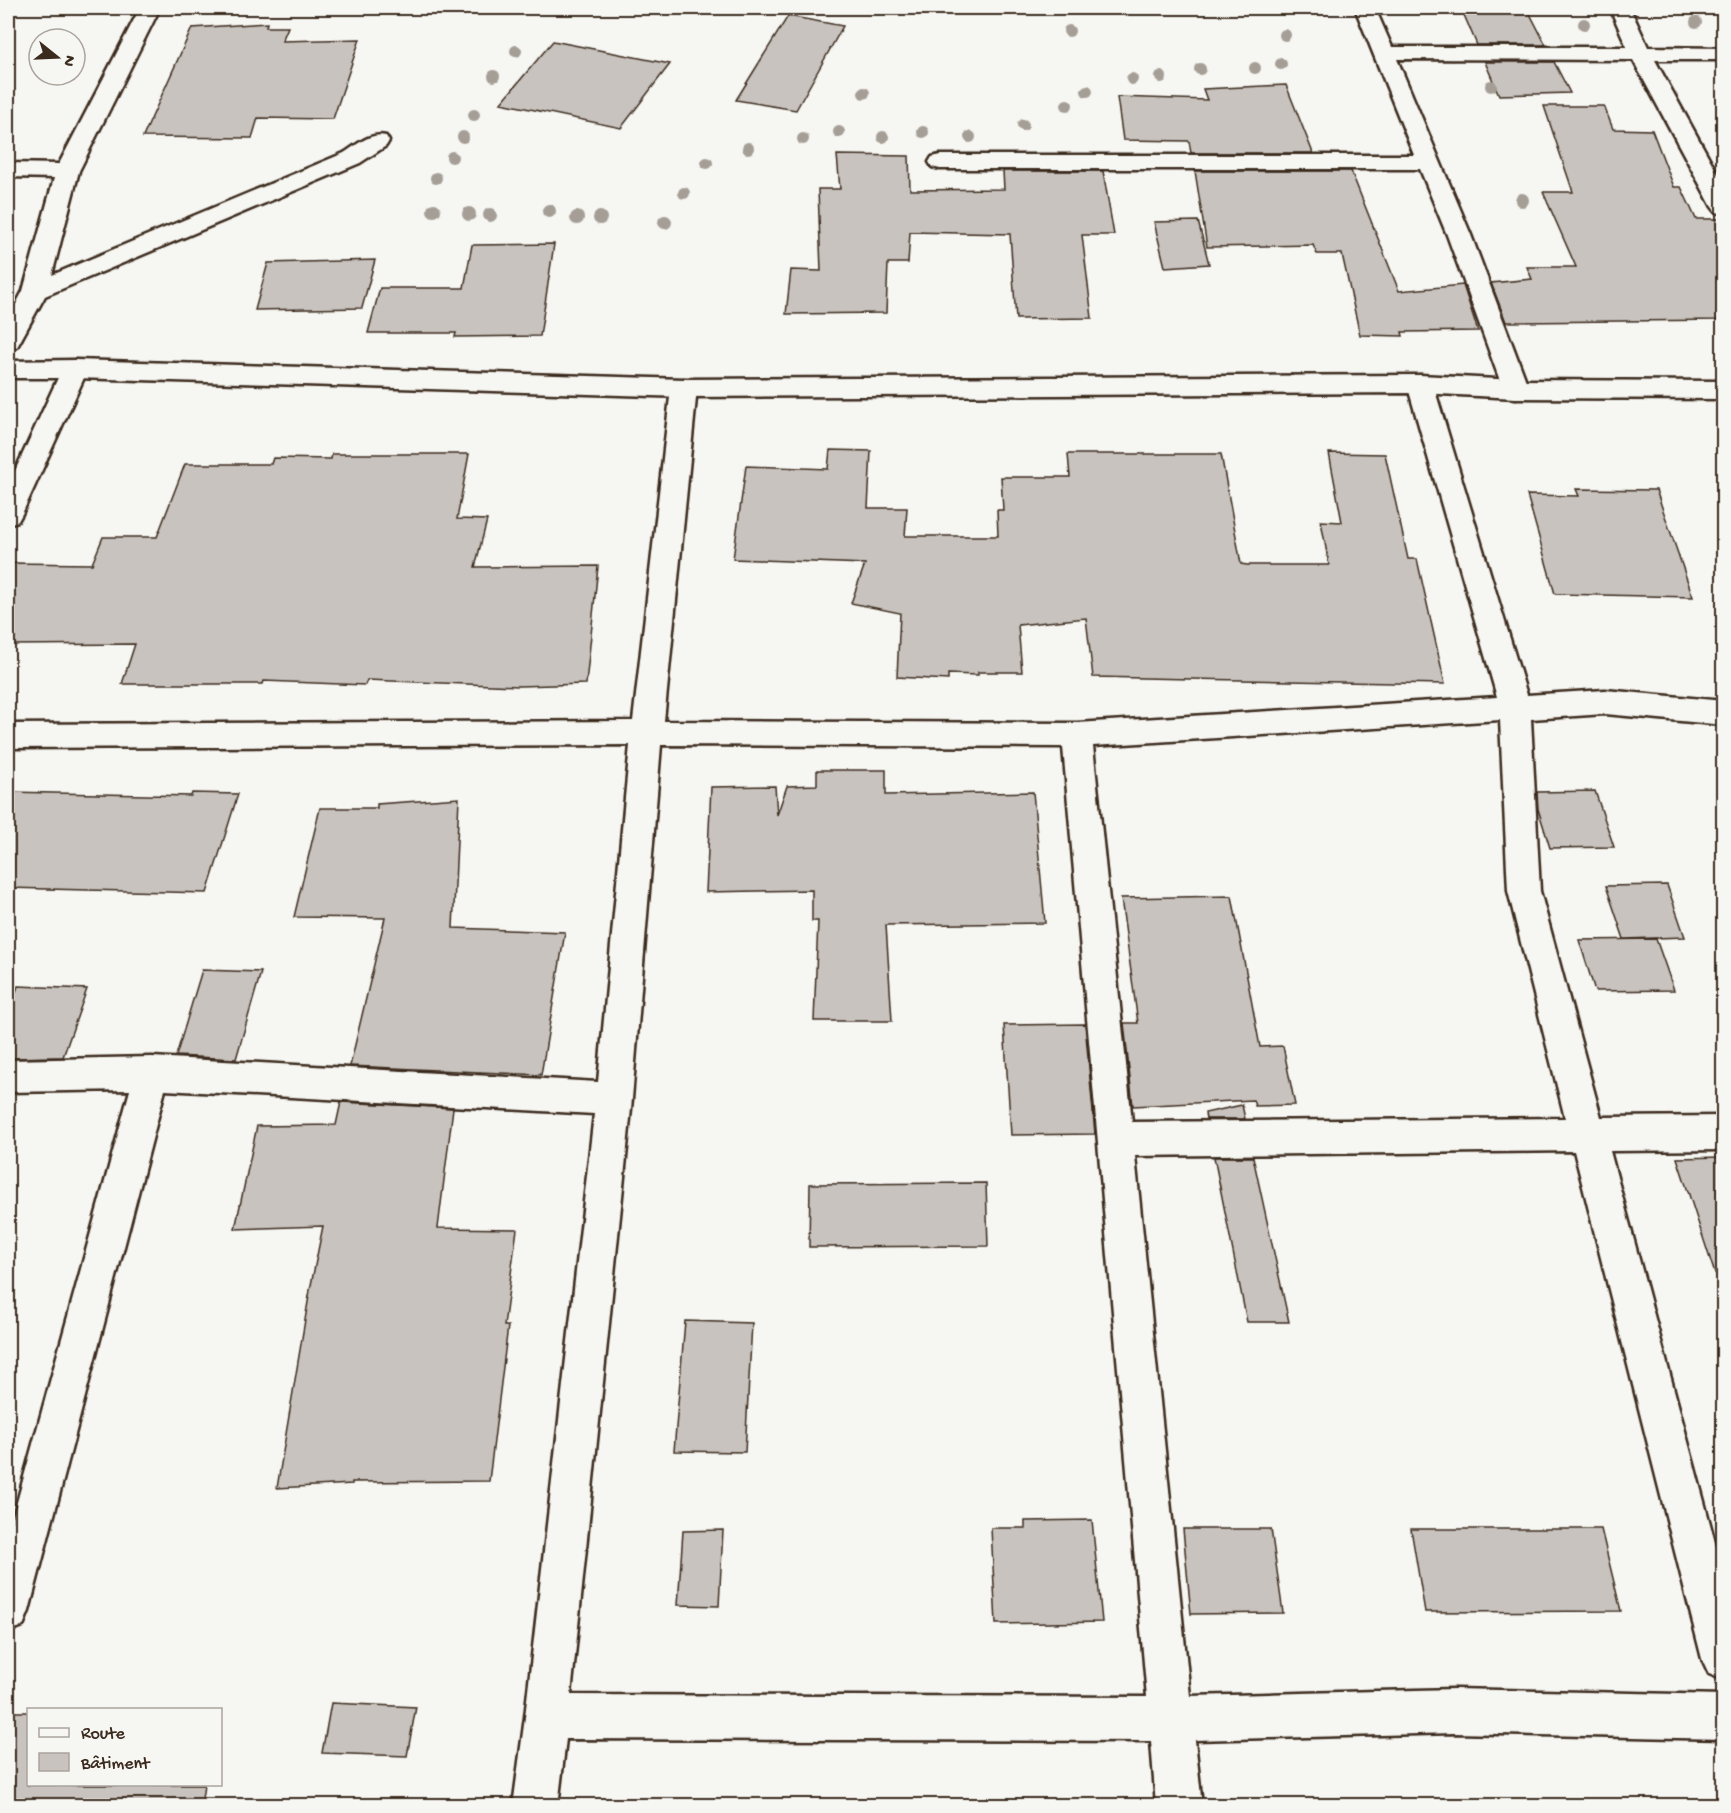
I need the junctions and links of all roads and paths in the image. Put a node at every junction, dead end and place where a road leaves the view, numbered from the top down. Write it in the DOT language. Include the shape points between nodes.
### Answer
graph roads {
  1 [pos="150,8"];
  2 [pos="1365,8"];
  3 [pos="1620,8"];
  4 [pos="1382,53"];
  5 [pos="1640,53"];
  6 [pos="1724,54"];
  7 [pos="378,141"];
  8 [pos="940,162"];
  9 [pos="1428,162"];
  10 [pos="8,170"];
  11 [pos="67,171"];
  12 [pos="1724,207"];
  13 [pos="35,291"];
  14 [pos="8,341"];
  15 [pos="75,369"];
  16 [pos="8,370"];
  17 [pos="1420,384"];
  18 [pos="684,388"];
  19 [pos="1516,389"];
  20 [pos="1724,390"];
  21 [pos="8,514"];
  22 [pos="1515,706"];
  23 [pos="1724,713"];
  24 [pos="647,733"];
  25 [pos="1077,735"];
  26 [pos="8,736"];
  27 [pos="152,1073"];
  28 [pos="8,1076"];
  29 [pos="614,1099"];
  30 [pos="1587,1133"];
  31 [pos="1724,1133"];
  32 [pos="1116,1139"];
  33 [pos="8,1611"];
  34 [pos="1724,1659"];
  35 [pos="1724,1717"];
  36 [pos="547,1718"];
  37 [pos="1171,1719"];
  38 [pos="535,1806"];
  39 [pos="1179,1806"];
  1 -- 11 [label="street"];
  2 -- 4 [label="street"];
  3 -- 5 [label="street"];
  4 -- 5 [label="street"];
  4 -- 9 [label="street"];
  5 -- 6 [label="street"];
  5 -- 12 [label="street"];
  7 -- 13 [label="street" via="352,158"];
  8 -- 9 [label="street"];
  9 -- 19 [label="street"];
  10 -- 11 [label="street"];
  11 -- 13 [label="street"];
  13 -- 14 [label="street"];
  15 -- 16 [label="street"];
  15 -- 18 [label="street"];
  15 -- 21 [label="street"];
  17 -- 18 [label="street"];
  17 -- 19 [label="street"];
  17 -- 22 [label="street"];
  18 -- 24 [label="street"];
  19 -- 20 [label="street"];
  22 -- 23 [label="street" via="1605,702"];
  22 -- 25 [label="street"];
  22 -- 30 [label="street" via="1524,891"];
  24 -- 25 [label="street"];
  24 -- 26 [label="street"];
  24 -- 29 [label="street"];
  25 -- 32 [label="street"];
  27 -- 28 [label="street"];
  27 -- 29 [label="street"];
  27 -- 33 [label="street"];
  29 -- 36 [label="street"];
  30 -- 31 [label="street"];
  30 -- 32 [label="street"];
  30 -- 34 [label="street"];
  32 -- 37 [label="street"];
  35 -- 37 [label="street" via="1454,1711"];
  36 -- 37 [label="street"];
  36 -- 38 [label="street"];
  37 -- 39 [label="street"];
}
